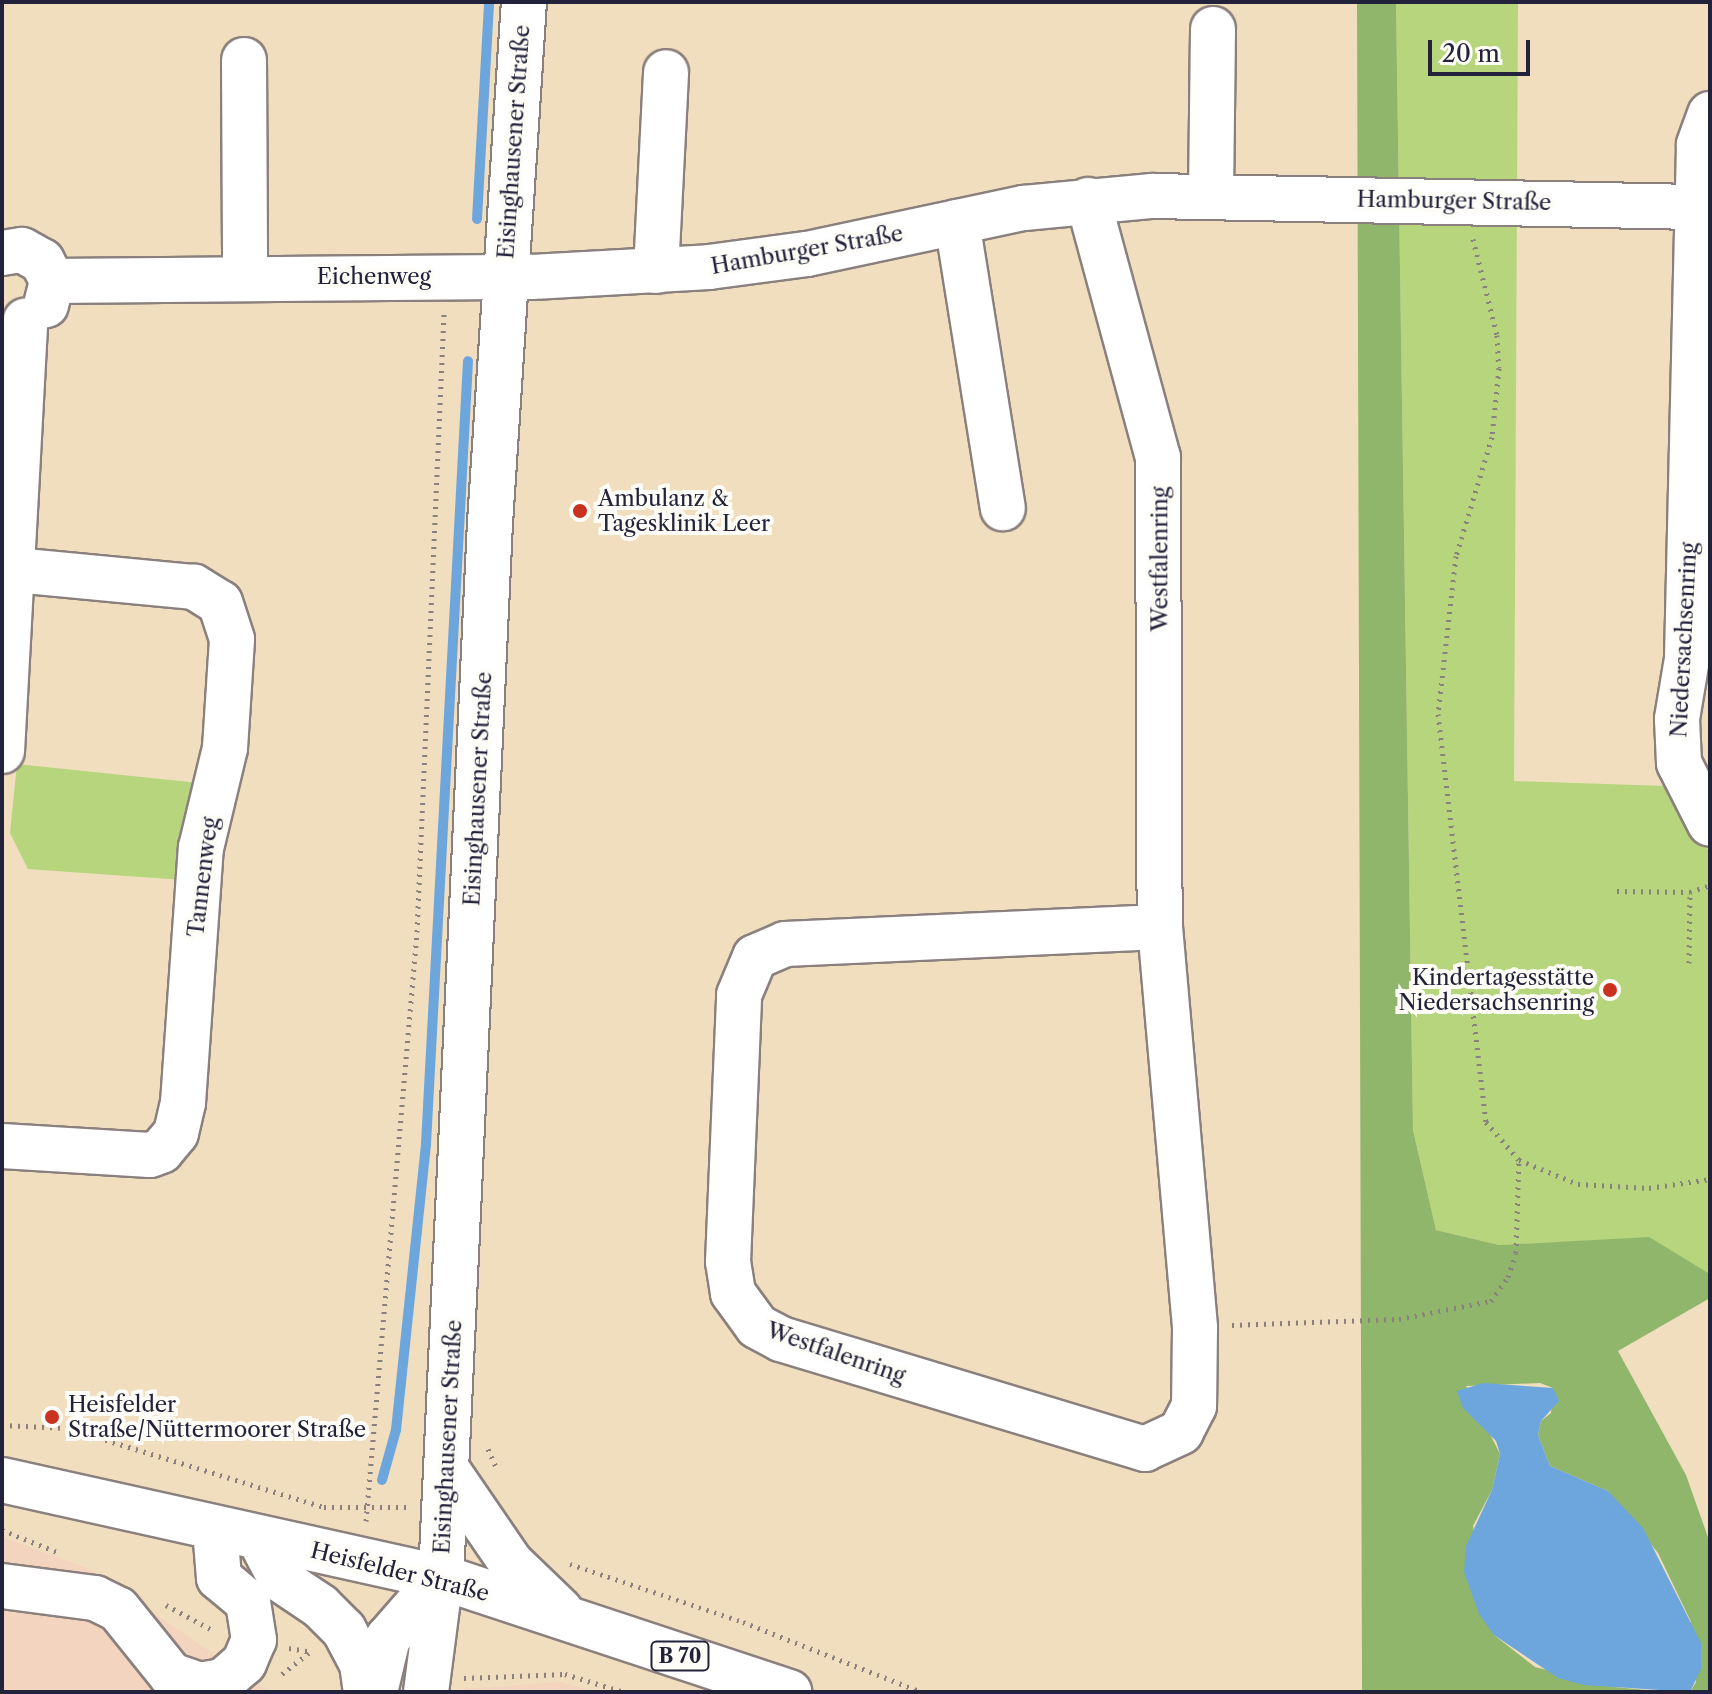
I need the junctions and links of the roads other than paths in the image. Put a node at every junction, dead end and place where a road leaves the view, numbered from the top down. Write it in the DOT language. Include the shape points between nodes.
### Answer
graph roads {
  1 [pos="524,2"];
  2 [pos="1213,29"];
  3 [pos="244,60"];
  4 [pos="666,72"];
  5 [pos="1710,114"];
  6 [pos="1211,195"];
  7 [pos="1088,200"];
  8 [pos="1697,207"];
  9 [pos="957,222"];
  10 [pos="2,253"];
  11 [pos="656,271"];
  12 [pos="245,277"];
  13 [pos="504,277"];
  14 [pos="52,281"];
  15 [pos="14,320"];
  16 [pos="1003,508"];
  17 [pos="15,570"];
  18 [pos="2,751"];
  19 [pos="1710,824"];
  20 [pos="1160,927"];
  21 [pos="2,1146"];
  22 [pos="446,1468"];
  23 [pos="2,1480"];
  24 [pos="215,1529"];
  25 [pos="259,1538"];
  26 [pos="441,1577"];
  27 [pos="2,1586"];
  28 [pos="570,1620"];
  29 [pos="428,1678"];
  30 [pos="366,1692"];
  31 [pos="375,1692"];
  32 [pos="789,1692"];
  1 -- 13 [label="street, Eisinghausener Straße"];
  2 -- 6 [label="street"];
  3 -- 12 [label="street"];
  4 -- 11 [label="street"];
  5 -- 8 [label="street, Niedersachsenring" via="1699,145"];
  6 -- 7 [label="street, Hamburger Straße"];
  6 -- 8 [label="street, Hamburger Straße"];
  7 -- 9 [label="street, Hamburger Straße"];
  7 -- 20 [label="street, Westfalenring" via="1158,457"];
  8 -- 19 [label="street, Niedersachsenring" via="1687,659 1677,742 1685,780"];
  9 -- 11 [label="street, Hamburger Straße" via="807,254"];
  9 -- 16 [label="street"];
  10 -- 14 [label="street" via="22,250 36,256"];
  11 -- 13 [label="street, Hamburger Straße"];
  12 -- 13 [label="street, Eichenweg"];
  12 -- 14 [label="street, Eichenweg"];
  13 -- 22 [label="street, Eisinghausener Straße"];
  14 -- 15 [label="street" via="44,309"];
  15 -- 17 [label="street"];
  17 -- 18 [label="street"];
  17 -- 21 [label="street, Tannenweg" via="194,587 220,603 232,639 225,748 201,848 183,1103 176,1133 161,1151 150,1155"];
  20 -- 20 [label="street, Westfalenring" via="1195,1328 1194,1406 1172,1440 1145,1449 781,1339 747,1316 729,1278 739,995 755,957 785,944"];
  22 -- 26 [label="street, Eisinghausener Straße"];
  22 -- 28 [label="street, B 70" via="511,1563"];
  23 -- 24 [label="street, Heisfelder Straße / B 70"];
  24 -- 25 [label="street, Heisfelder Straße / B 70"];
  24 -- 27 [label="street" via="219,1578 248,1602 254,1640 244,1663 223,1681 184,1683 171,1675 118,1609 95,1598"];
  25 -- 26 [label="street, Heisfelder Straße / B 70"];
  25 -- 30 [label="street" via="281,1580 344,1630 362,1664"];
  26 -- 28 [label="street, Heisfelder Straße / B 70"];
  26 -- 29 [label="street, Eisinghausener Straße"];
  26 -- 31 [label="street" via="388,1638"];
  28 -- 32 [label="street, Heisfelder Straße / B 70"];
}
